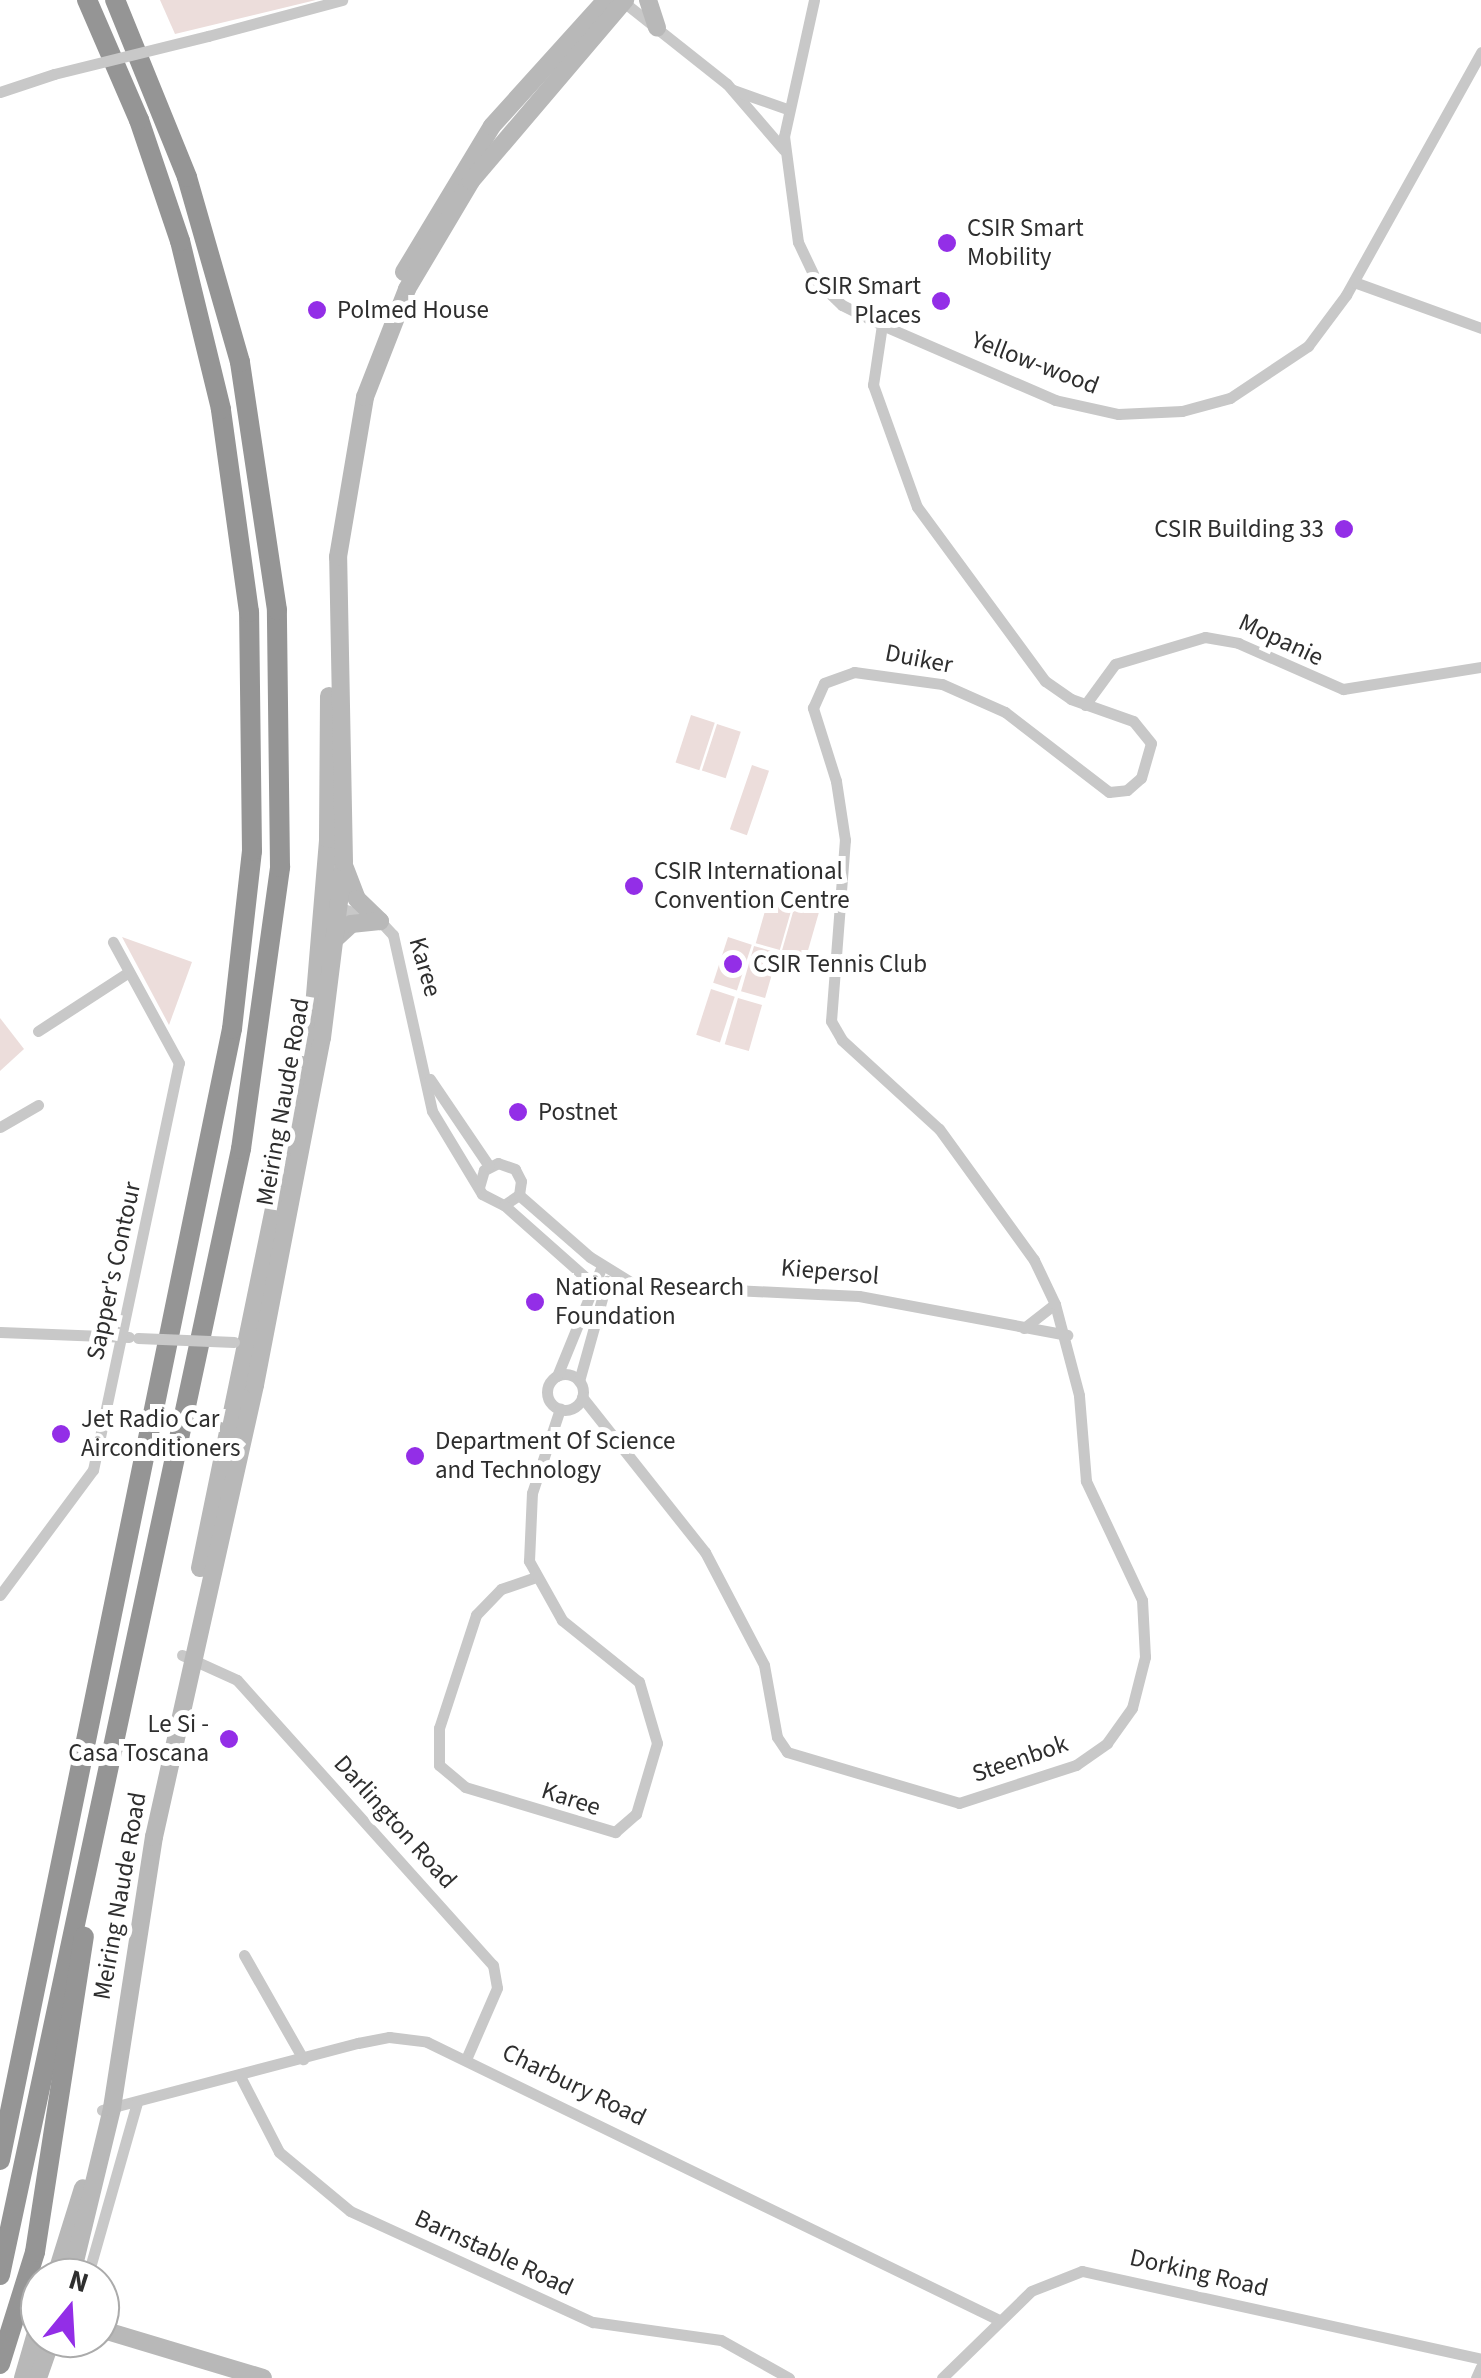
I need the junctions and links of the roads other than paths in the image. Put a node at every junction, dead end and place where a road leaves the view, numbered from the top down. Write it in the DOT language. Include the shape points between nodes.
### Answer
graph roads {
  1 [pos="87,0"];
  2 [pos="115,0"];
  3 [pos="342,0"];
  4 [pos="619,0"];
  5 [pos="648,0"];
  6 [pos="814,0"];
  7 [pos="592,8"];
  8 [pos="657,28"];
  9 [pos="1481,52"];
  10 [pos="733,90"];
  11 [pos="0,92"];
  12 [pos="788,109"];
  13 [pos="784,150"];
  14 [pos="1354,282"];
  15 [pos="882,326"];
  16 [pos="1481,328"];
  17 [pos="1481,667"];
  18 [pos="1085,705"];
  19 [pos="344,862"];
  20 [pos="331,906"];
  21 [pos="380,922"];
  22 [pos="334,940"];
  23 [pos="112,942"];
  24 [pos="129,972"];
  25 [pos="38,1031"];
  26 [pos="427,1074"];
  27 [pos="38,1105"];
  28 [pos="0,1126"];
  29 [pos="459,1130"];
  30 [pos="446,1139"];
  31 [pos="489,1166"];
  32 [pos="479,1187"];
  33 [pos="519,1194"];
  34 [pos="504,1205"];
  35 [pos="602,1277"];
  36 [pos="1055,1304"];
  37 [pos="1024,1328"];
  38 [pos="0,1332"];
  39 [pos="1066,1334"];
  40 [pos="123,1337"];
  41 [pos="248,1344"];
  42 [pos="557,1376"];
  43 [pos="579,1381"];
  44 [pos="578,1402"];
  45 [pos="560,1409"];
  46 [pos="536,1577"];
  47 [pos="0,1595"];
  48 [pos="186,1657"];
  49 [pos="124,1698"];
  50 [pos="244,1955"];
  51 [pos="23,2042"];
  52 [pos="467,2057"];
  53 [pos="303,2059"];
  54 [pos="240,2076"];
  55 [pos="137,2102"];
  56 [pos="107,2109"];
  57 [pos="0,2127"];
  58 [pos="0,2160"];
  59 [pos="61,2258"];
  60 [pos="75,2258"];
  61 [pos="93,2258"];
  62 [pos="0,2275"];
  63 [pos="999,2320"];
  64 [pos="120,2335"];
  65 [pos="1481,2359"];
  66 [pos="0,2364"];
  67 [pos="1481,2367"];
  68 [pos="263,2378"];
  69 [pos="789,2378"];
  70 [pos="942,2378"];
  71 [pos="1476,2378"];
  1 -- 51 [label="highway" via="174,223 221,408 249,612 252,851 232,1030"];
  2 -- 49 [label="highway" via="188,176 240,362 270,558 282,708 280,867 241,1149"];
  3 -- 11 [label="street, bridge"];
  4 -- 7 [label="street, Meiring Naude Road"];
  4 -- 8 [label="street"];
  4 -- 19 [label="street, Meiring Naude Road" via="471,181 407,289 376,364 355,439 338,557"];
  5 -- 8 [label="street"];
  6 -- 12 [label="street, Yellow-wood"];
  7 -- 20 [label="street, Meiring Naude Road" via="460,173 392,296 358,387 336,482 327,582"];
  8 -- 10 [label="street"];
  9 -- 14 [label="street, Yellow-wood"];
  10 -- 12 [label="street"];
  10 -- 13 [label="street"];
  12 -- 13 [label="street, Yellow-wood"];
  13 -- 15 [label="street, Yellow-wood" via="808,267 833,299"];
  14 -- 15 [label="street, Yellow-wood" via="1316,337 1269,378 1230,398 1166,413 1118,414 1063,402"];
  14 -- 16 [label="street"];
  15 -- 18 [label="street, Duiker" via="873,384 909,492 1033,668"];
  17 -- 18 [label="street, Mopanie" via="1343,690 1238,643 1204,637 1114,664"];
  18 -- 36 [label="street, Duiker" via="1134,720 1147,734 1147,767 1128,790 1101,790 1005,712 942,684 854,672 824,684 813,708 836,780 845,840 831,1020 842,1040 939,1130 1034,1260"];
  19 -- 20 [label="street, Meiring Naude Road"];
  19 -- 21 [label="street" via="354,895"];
  20 -- 21 [label="street, Karee"];
  20 -- 22 [label="street, Meiring Naude Road"];
  20 -- 41 [label="street, Meiring Naude Road"];
  21 -- 22 [label="street" via="351,924"];
  21 -- 26 [label="street, Karee" via="400,949"];
  22 -- 41 [label="street, Meiring Naude Road" via="322,1038"];
  23 -- 24 [label="street, Sapper's Contour"];
  24 -- 25 [label="street"];
  24 -- 40 [label="street, Sapper's Contour" via="179,1062"];
  26 -- 29 [label="street, Karee"];
  26 -- 30 [label="street, Karee" via="432,1111"];
  27 -- 28 [label="street"];
  29 -- 30 [label="street"];
  29 -- 31 [label="street, Karee"];
  30 -- 32 [label="street, Karee"];
  31 -- 32 [label="street"];
  31 -- 33 [label="street" via="515,1169"];
  32 -- 34 [label="street" via="487,1200"];
  33 -- 34 [label="street"];
  33 -- 35 [label="street"];
  34 -- 35 [label="street"];
  35 -- 37 [label="street, Kiepersol" via="859,1296"];
  35 -- 42 [label="street"];
  35 -- 43 [label="street"];
  36 -- 37 [label="street"];
  36 -- 39 [label="street, Duiker"];
  37 -- 39 [label="street, Kiepersol"];
  38 -- 40 [label="street"];
  39 -- 44 [label="street, Steenbok" via="1086,1482 1142,1600 1146,1657 1132,1708 1094,1755 959,1803 897,1790 781,1747 764,1665 735,1605 692,1533 601,1418"];
  40 -- 41 [label="street, bridge"];
  40 -- 47 [label="street, Sapper's Contour" via="88,1482"];
  41 -- 48 [label="street, Meiring Naude Road"];
  42 -- 43 [label="street"];
  42 -- 45 [label="street" via="547,1392"];
  43 -- 44 [label="street"];
  44 -- 45 [label="street"];
  45 -- 46 [label="street, Karee" via="527,1519 528,1561"];
  46 -- 46 [label="street, Karee" via="501,1590 476,1615 439,1728 440,1765 464,1787 616,1832 632,1821 657,1753 650,1709 639,1682 562,1620"];
  48 -- 52 [label="street, Darlington Road" via="237,1680 493,1965 497,1988"];
  48 -- 56 [label="street, Meiring Naude Road" via="130,1911"];
  49 -- 62 [label="highway"];
  49 -- 66 [label="highway" via="35,2252"];
  50 -- 53 [label="street"];
  51 -- 57 [label="highway"];
  51 -- 58 [label="highway"];
  52 -- 53 [label="street, Charbury Road" via="427,2042 389,2038"];
  52 -- 63 [label="street, Charbury Road"];
  53 -- 54 [label="street, Charbury Road"];
  54 -- 55 [label="street, Charbury Road"];
  54 -- 69 [label="street, Barnstable Road" via="279,2152 350,2211 593,2322 721,2340"];
  55 -- 56 [label="street, Charbury Road"];
  55 -- 61 [label="street"];
  56 -- 59 [label="street, Meiring Naude Road"];
  56 -- 60 [label="street, Meiring Naude Road"];
  63 -- 65 [label="street, Dorking Road" via="1043,2283 1082,2272"];
  63 -- 70 [label="street, Dorking Road"];
  64 -- 68 [label="street"];
  67 -- 71 [label="street"];
}
